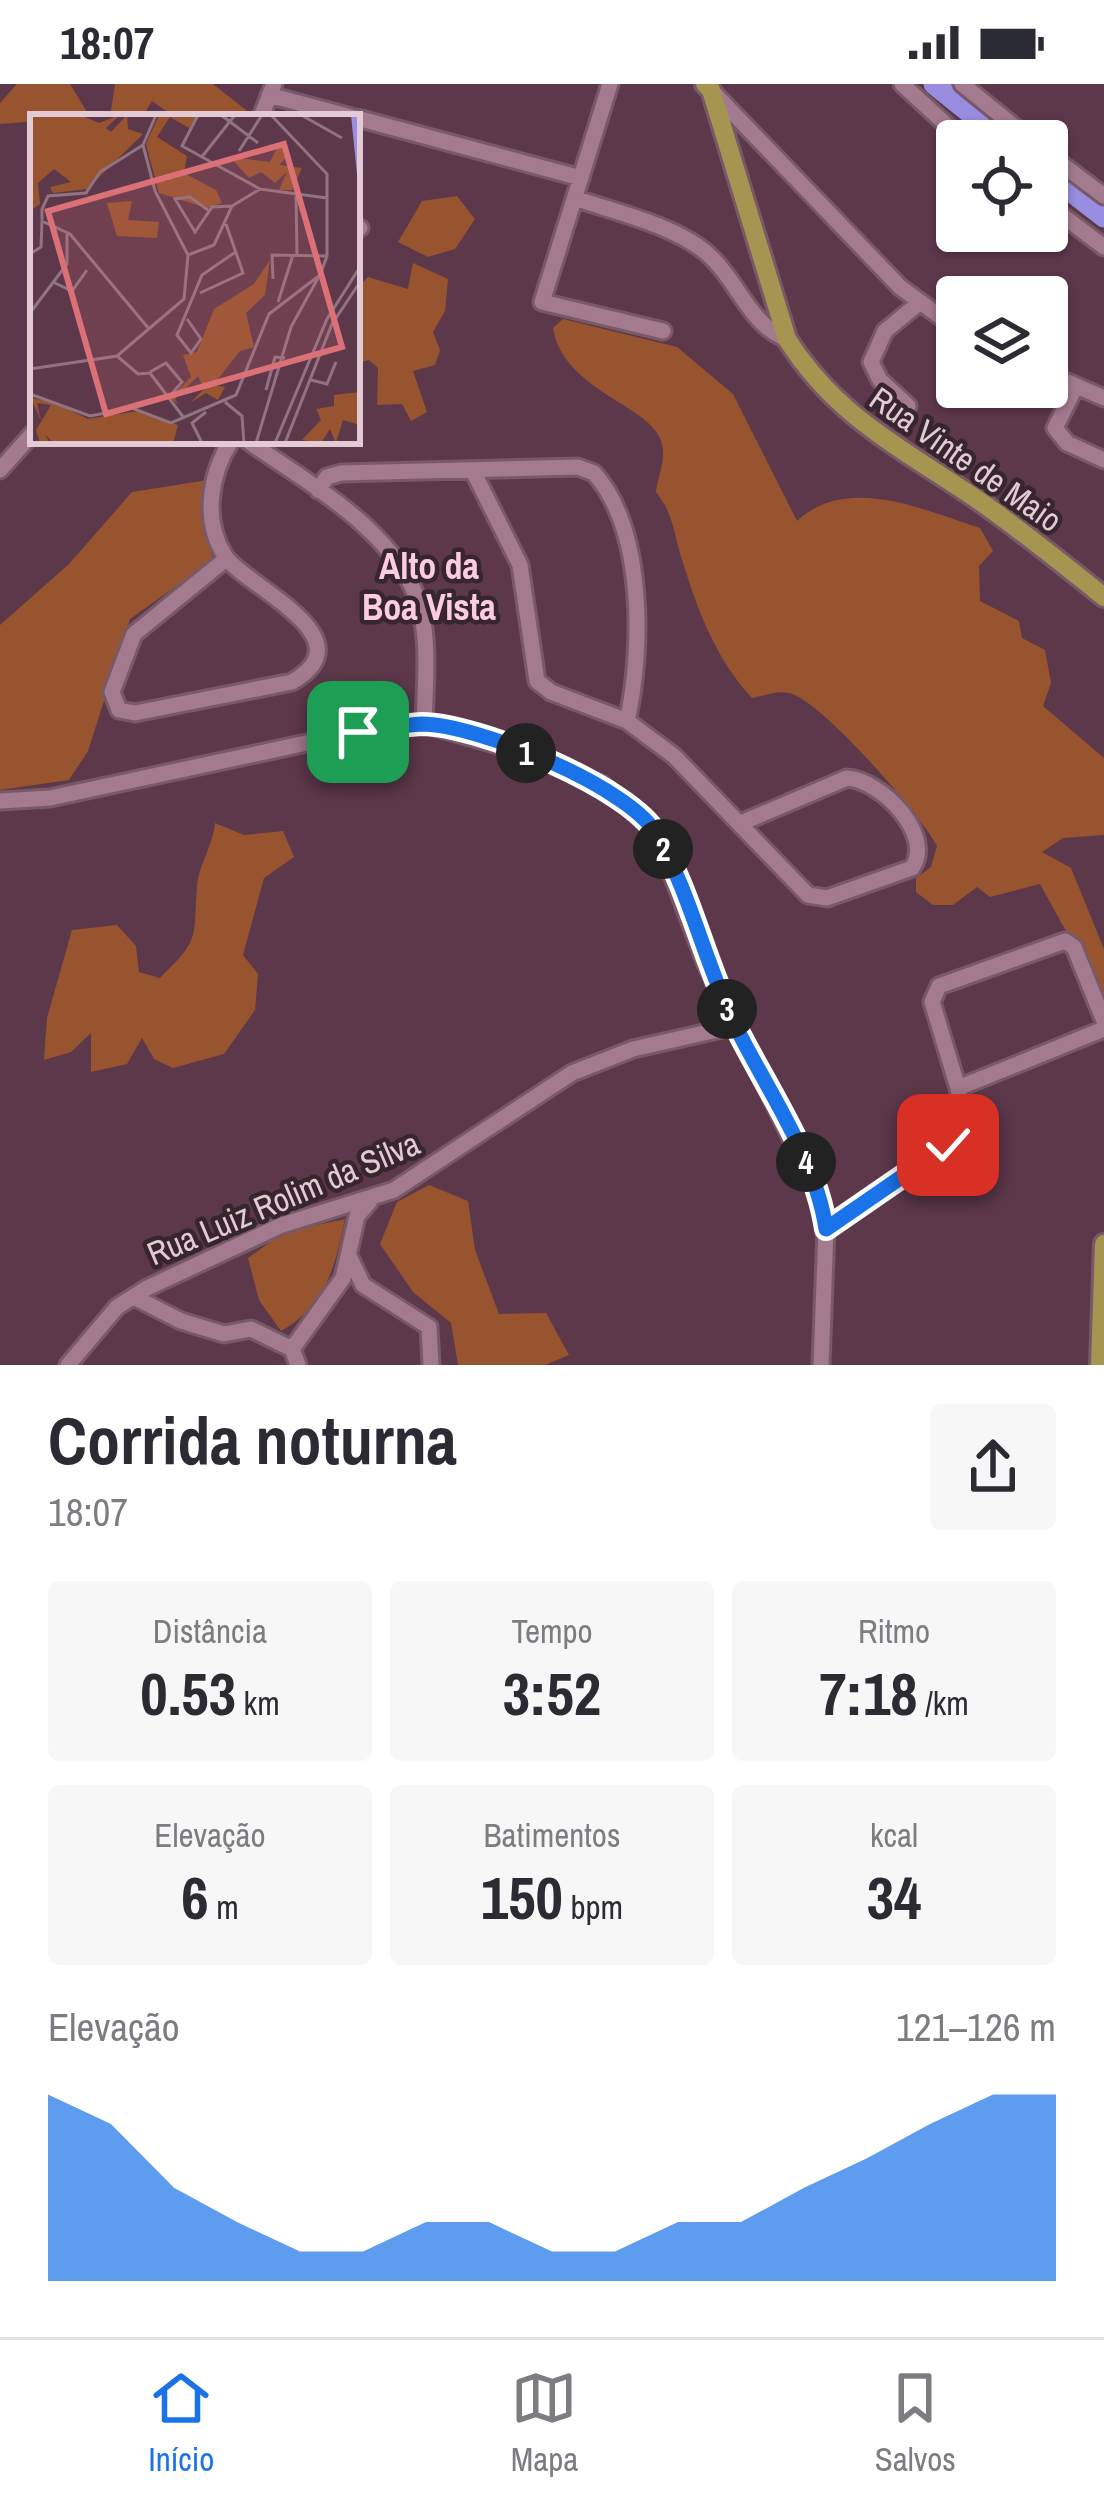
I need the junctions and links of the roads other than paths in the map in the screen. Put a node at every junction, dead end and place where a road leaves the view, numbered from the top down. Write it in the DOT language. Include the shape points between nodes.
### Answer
graph roads {
  1 [pos="610,84"];
  2 [pos="902,84"];
  3 [pos="962,84"];
  4 [pos="708,87"];
  5 [pos="272,90"];
  6 [pos="342,114"];
  7 [pos="360,120"];
  8 [pos="941,120"];
  9 [pos="1006,120"];
  10 [pos="1068,168"];
  11 [pos="580,178"];
  12 [pos="1104,196"];
  13 [pos="575,198"];
  14 [pos="1068,220"];
  15 [pos="1104,247"];
  16 [pos="919,303"];
  17 [pos="936,314"];
  18 [pos="663,331"];
  19 [pos="788,338"];
  20 [pos="1068,383"];
  21 [pos="1076,386"];
  22 [pos="1104,398"];
  23 [pos="908,406"];
  24 [pos="30,436"];
  25 [pos="229,444"];
  26 [pos="252,444"];
  27 [pos="1104,460"];
  28 [pos="0,470"];
  29 [pos="473,471"];
  30 [pos="318,490"];
  31 [pos="226,559"];
  32 [pos="1104,597"];
  33 [pos="627,721"];
  34 [pos="424,724"];
  35 [pos="0,801"];
  36 [pos="742,823"];
  37 [pos="1104,1025"];
  38 [pos="735,1026"];
  39 [pos="958,1088"];
  40 [pos="372,1198"];
  41 [pos="826,1229"];
  42 [pos="1104,1244"];
  43 [pos="349,1256"];
  44 [pos="134,1297"];
  45 [pos="295,1357"];
  46 [pos="68,1365"];
  47 [pos="431,1365"];
  48 [pos="821,1365"];
  49 [pos="1100,1365"];
  1 -- 11 [label="street"];
  2 -- 8 [label="street"];
  3 -- 9 [label="street"];
  4 -- 16 [label="street"];
  4 -- 19 [label="main road, Rua Vinte de Maio"];
  5 -- 6 [label="street"];
  7 -- 11 [label="street"];
  10 -- 12 [label="street"];
  11 -- 13 [label="street"];
  13 -- 18 [label="street" via="542,302"];
  13 -- 19 [label="street" via="709,254 762,325"];
  14 -- 15 [label="street"];
  16 -- 17 [label="street"];
  16 -- 23 [label="street" via="885,331 871,362"];
  19 -- 32 [label="main road, Rua Vinte de Maio" via="833,401"];
  20 -- 21 [label="street"];
  21 -- 22 [label="street"];
  21 -- 27 [label="street" via="1054,428"];
  24 -- 28 [label="street"];
  25 -- 31 [label="street" via="211,498"];
  26 -- 30 [label="street"];
  29 -- 30 [label="street" via="340,473"];
  29 -- 33 [label="street" via="520,565 537,681"];
  29 -- 33 [label="street" via="578,467 600,479 639,605"];
  30 -- 34 [label="street" via="382,544 408,578 420,608"];
  31 -- 31 [label="street" via="301,616 313,636 308,673 158,709 119,710 112,692 134,634"];
  33 -- 36 [label="street"];
  34 -- 35 [label="street" via="50,799"];
  34 -- 38 [label="street" via="526,753 603,785 636,809 656,832"];
  36 -- 36 [label="street" via="808,896 827,898 912,868 920,853 918,835 860,779"];
  37 -- 39 [label="street"];
  37 -- 39 [label="street" via="1065,940 933,992"];
  38 -- 40 [label="street, Rua Luiz Rolim da Silva" via="572,1073 441,1163"];
  38 -- 41 [label="street" via="804,1158"];
  39 -- 41 [label="street" via="959,1132 948,1145"];
  40 -- 43 [label="street" via="357,1216"];
  40 -- 44 [label="street, Rua Luiz Rolim da Silva" via="282,1226"];
  41 -- 48 [label="street"];
  42 -- 49 [label="main road"];
  43 -- 45 [label="street"];
  43 -- 47 [label="street" via="364,1285 429,1328"];
  44 -- 45 [label="street" via="224,1334 251,1329"];
  44 -- 46 [label="street, Rua Luiz Rolim da Silva"];
}
